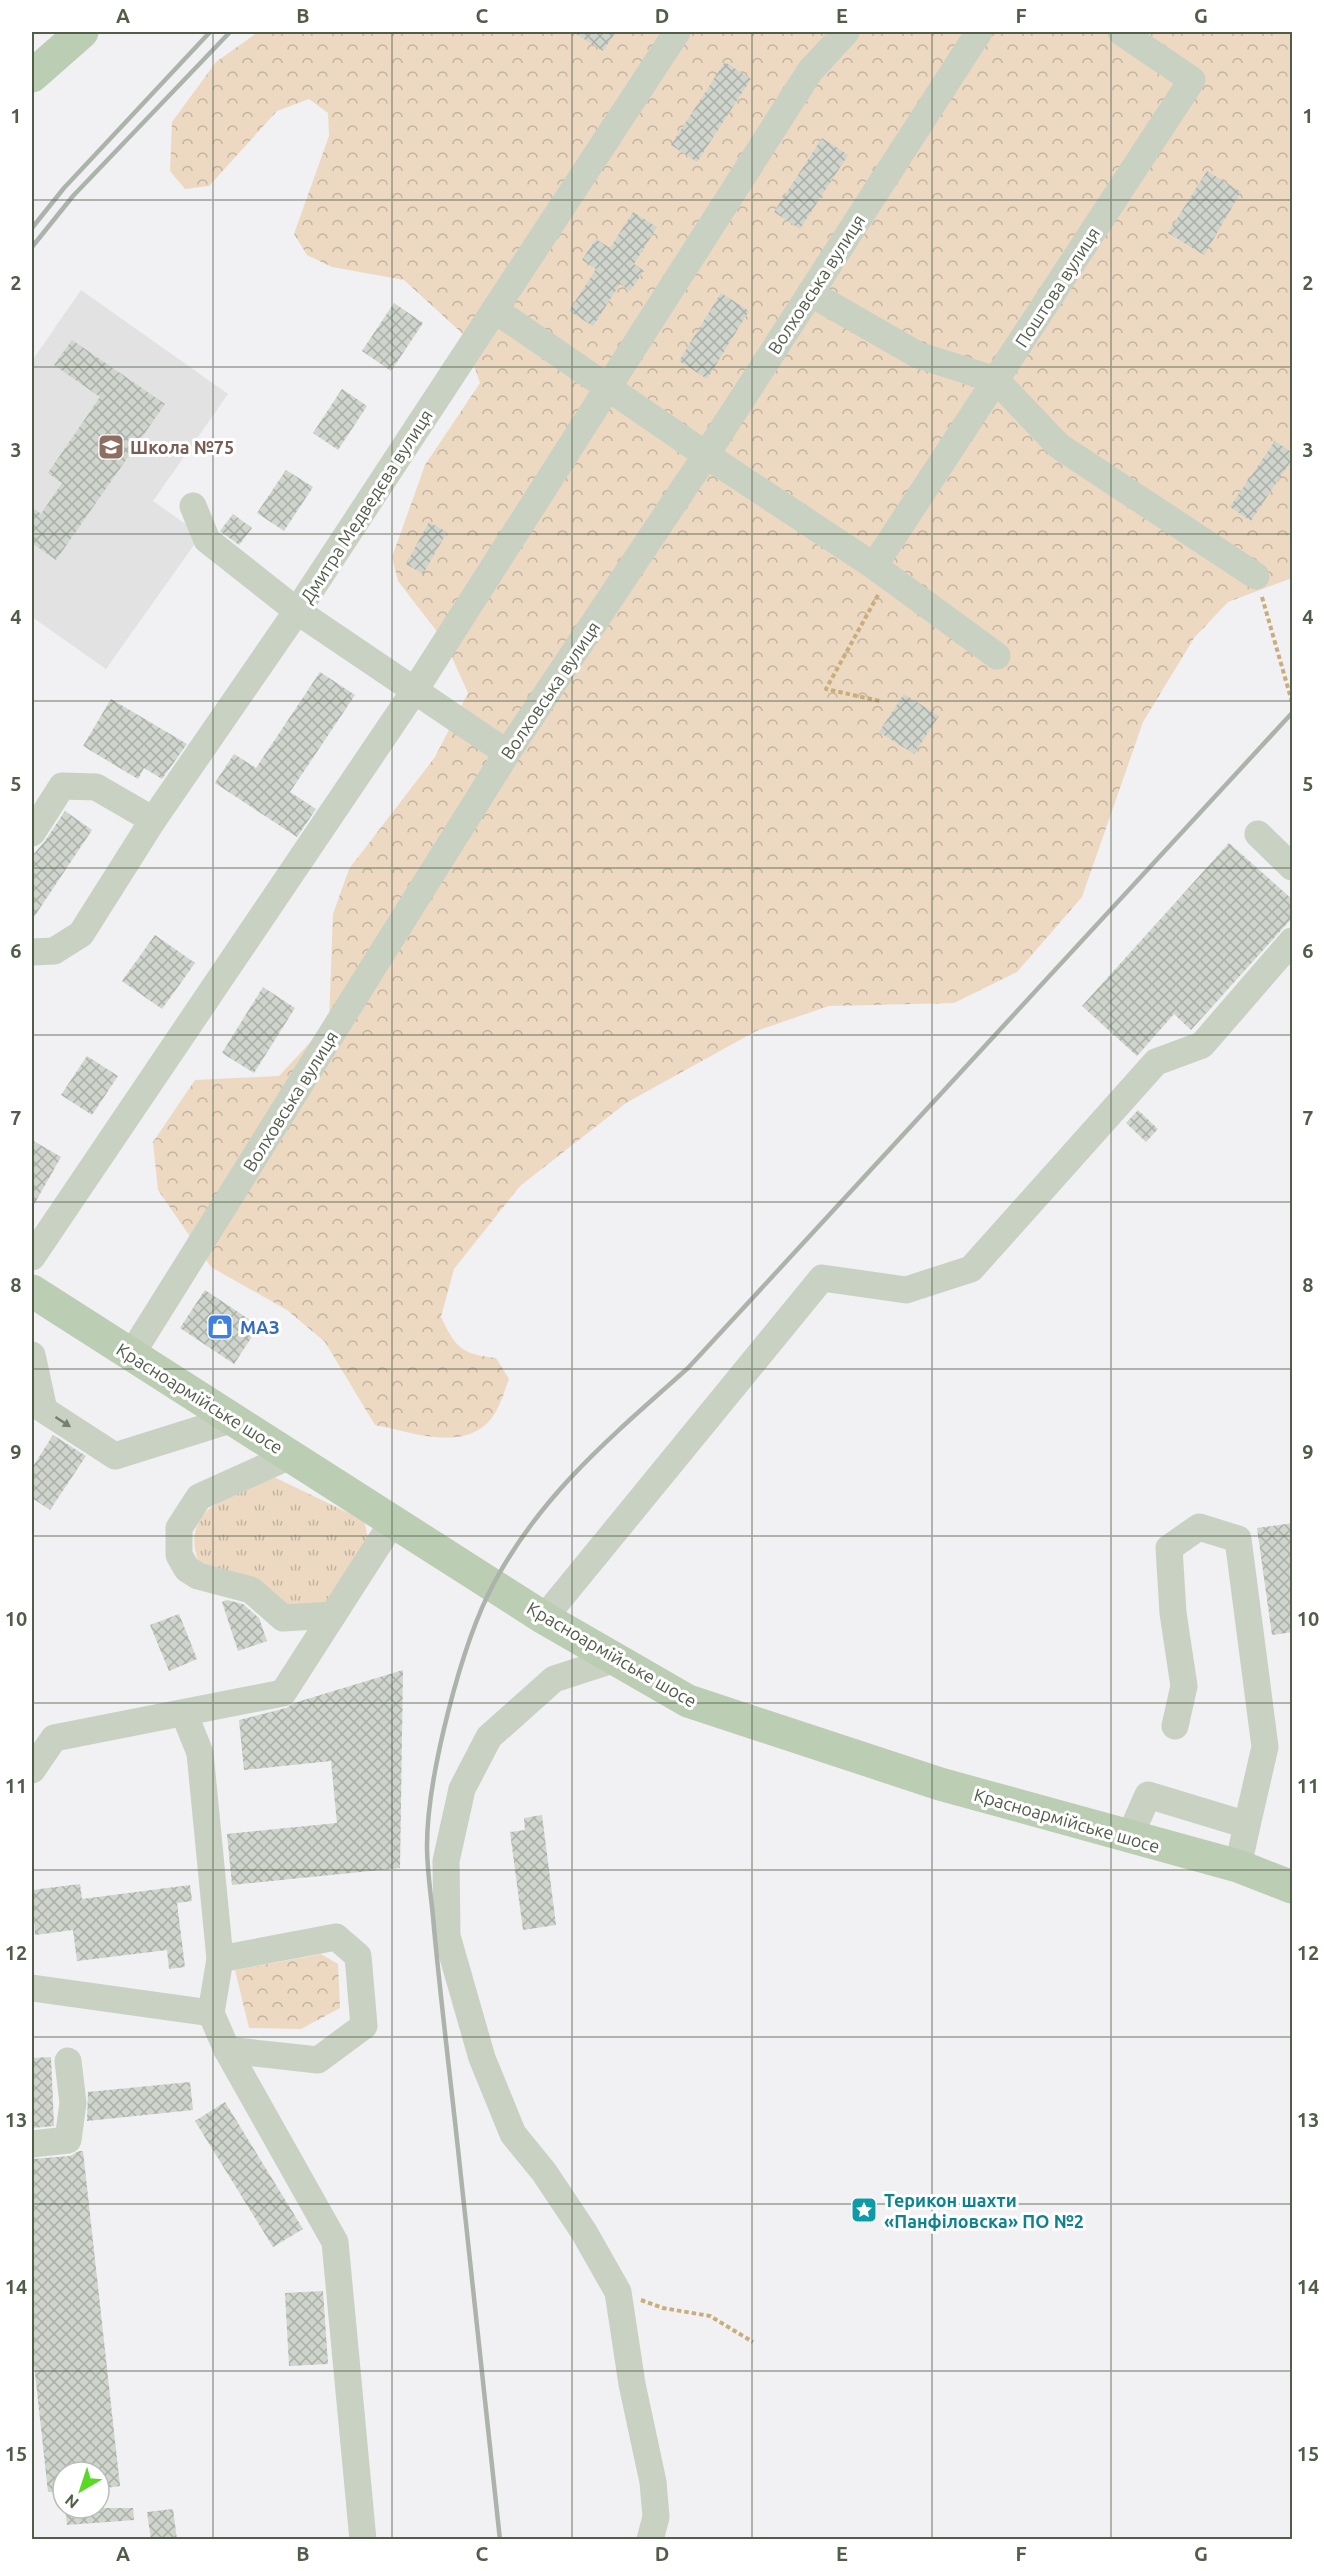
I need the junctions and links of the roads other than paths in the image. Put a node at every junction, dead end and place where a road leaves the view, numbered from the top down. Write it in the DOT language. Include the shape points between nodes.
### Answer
graph roads {
  1 [pos="82,32"];
  2 [pos="677,32"];
  3 [pos="846,32"];
  4 [pos="979,32"];
  5 [pos="1121,32"];
  6 [pos="32,76"];
  7 [pos="810,293"];
  8 [pos="495,310"];
  9 [pos="996,380"];
  10 [pos="608,388"];
  11 [pos="706,455"];
  12 [pos="193,506"];
  13 [pos="881,570"];
  14 [pos="1256,576"];
  15 [pos="297,611"];
  16 [pos="997,656"];
  17 [pos="415,690"];
  18 [pos="507,753"];
  19 [pos="153,820"];
  20 [pos="32,833"];
  21 [pos="1258,834"];
  22 [pos="1293,867"];
  23 [pos="1293,941"];
  24 [pos="32,952"];
  25 [pos="32,1257"];
  26 [pos="32,1291"];
  27 [pos="32,1355"];
  28 [pos="131,1355"];
  29 [pos="233,1419"];
  30 [pos="292,1455"];
  31 [pos="394,1520"];
  32 [pos="333,1615"];
  33 [pos="544,1618"];
  34 [pos="616,1659"];
  35 [pos="184,1713"];
  36 [pos="1174,1726"];
  37 [pos="32,1770"];
  38 [pos="1247,1825"];
  39 [pos="1129,1838"];
  40 [pos="1238,1866"];
  41 [pos="1293,1887"];
  42 [pos="220,1959"];
  43 [pos="32,1988"];
  44 [pos="211,2013"];
  45 [pos="227,2050"];
  46 [pos="68,2061"];
  47 [pos="32,2144"];
  48 [pos="363,2540"];
  49 [pos="650,2540"];
  1 -- 6 [label="main road"];
  2 -- 8 [label="street, Дмитра Медведєва вулиця"];
  3 -- 10 [label="street" via="810,71"];
  4 -- 7 [label="street, Волховська вулиця"];
  5 -- 9 [label="street, Поштова вулиця" via="1192,80"];
  7 -- 9 [label="street" via="918,355"];
  7 -- 11 [label="street, Волховська вулиця"];
  8 -- 10 [label="street"];
  8 -- 15 [label="street, Дмитра Медведєва вулиця"];
  9 -- 13 [label="street, Поштова вулиця"];
  9 -- 14 [label="street" via="1059,446"];
  10 -- 11 [label="street"];
  10 -- 17 [label="street"];
  11 -- 13 [label="street"];
  11 -- 18 [label="street, Волховська вулиця"];
  12 -- 15 [label="street" via="207,540"];
  13 -- 16 [label="street"];
  15 -- 17 [label="street"];
  15 -- 19 [label="street, Дмитра Медведєва вулиця"];
  17 -- 18 [label="street"];
  17 -- 25 [label="street"];
  18 -- 28 [label="street, Волховська вулиця"];
  19 -- 20 [label="street" via="96,787 62,786"];
  19 -- 24 [label="street, Дмитра Медведєва вулиця" via="81,934 54,951"];
  21 -- 22 [label="street"];
  23 -- 33 [label="street" via="1202,1045 1156,1062 971,1269 906,1290 822,1278"];
  26 -- 28 [label="main road, Красноармійське шосе"];
  27 -- 29 [label="street, one-way" via="44,1410 115,1456"];
  28 -- 29 [label="main road, Красноармійське шосе"];
  29 -- 30 [label="main road, Красноармійське шосе"];
  30 -- 31 [label="main road, Красноармійське шосе"];
  30 -- 32 [label="street" via="199,1497 179,1528 179,1555 191,1572 251,1590 283,1618"];
  31 -- 32 [label="street"];
  31 -- 33 [label="main road, Красноармійське шосе"];
  32 -- 35 [label="street" via="284,1693"];
  33 -- 34 [label="main road, Красноармійське шосе"];
  34 -- 39 [label="main road, Красноармійське шосе" via="688,1701 940,1784"];
  34 -- 49 [label="street" via="554,1679 489,1737 462,1790 446,1861 446,1915 447,1936 482,2058 513,2134 584,2232 618,2292 632,2385 653,2482 656,2517"];
  35 -- 37 [label="street" via="54,1738"];
  35 -- 42 [label="street" via="200,1753"];
  36 -- 38 [label="street" via="1184,1686 1173,1613 1169,1548 1199,1527 1238,1539 1265,1747"];
  38 -- 39 [label="street" via="1148,1795"];
  38 -- 40 [label="street"];
  39 -- 40 [label="main road, Красноармійське шосе"];
  40 -- 41 [label="main road, Красноармійське шосе"];
  42 -- 44 [label="street"];
  42 -- 45 [label="street" via="336,1937 358,1956 364,2026 318,2060"];
  43 -- 44 [label="street"];
  44 -- 45 [label="street"];
  45 -- 48 [label="street" via="335,2242"];
  46 -- 47 [label="street" via="73,2103 68,2140"];
}
